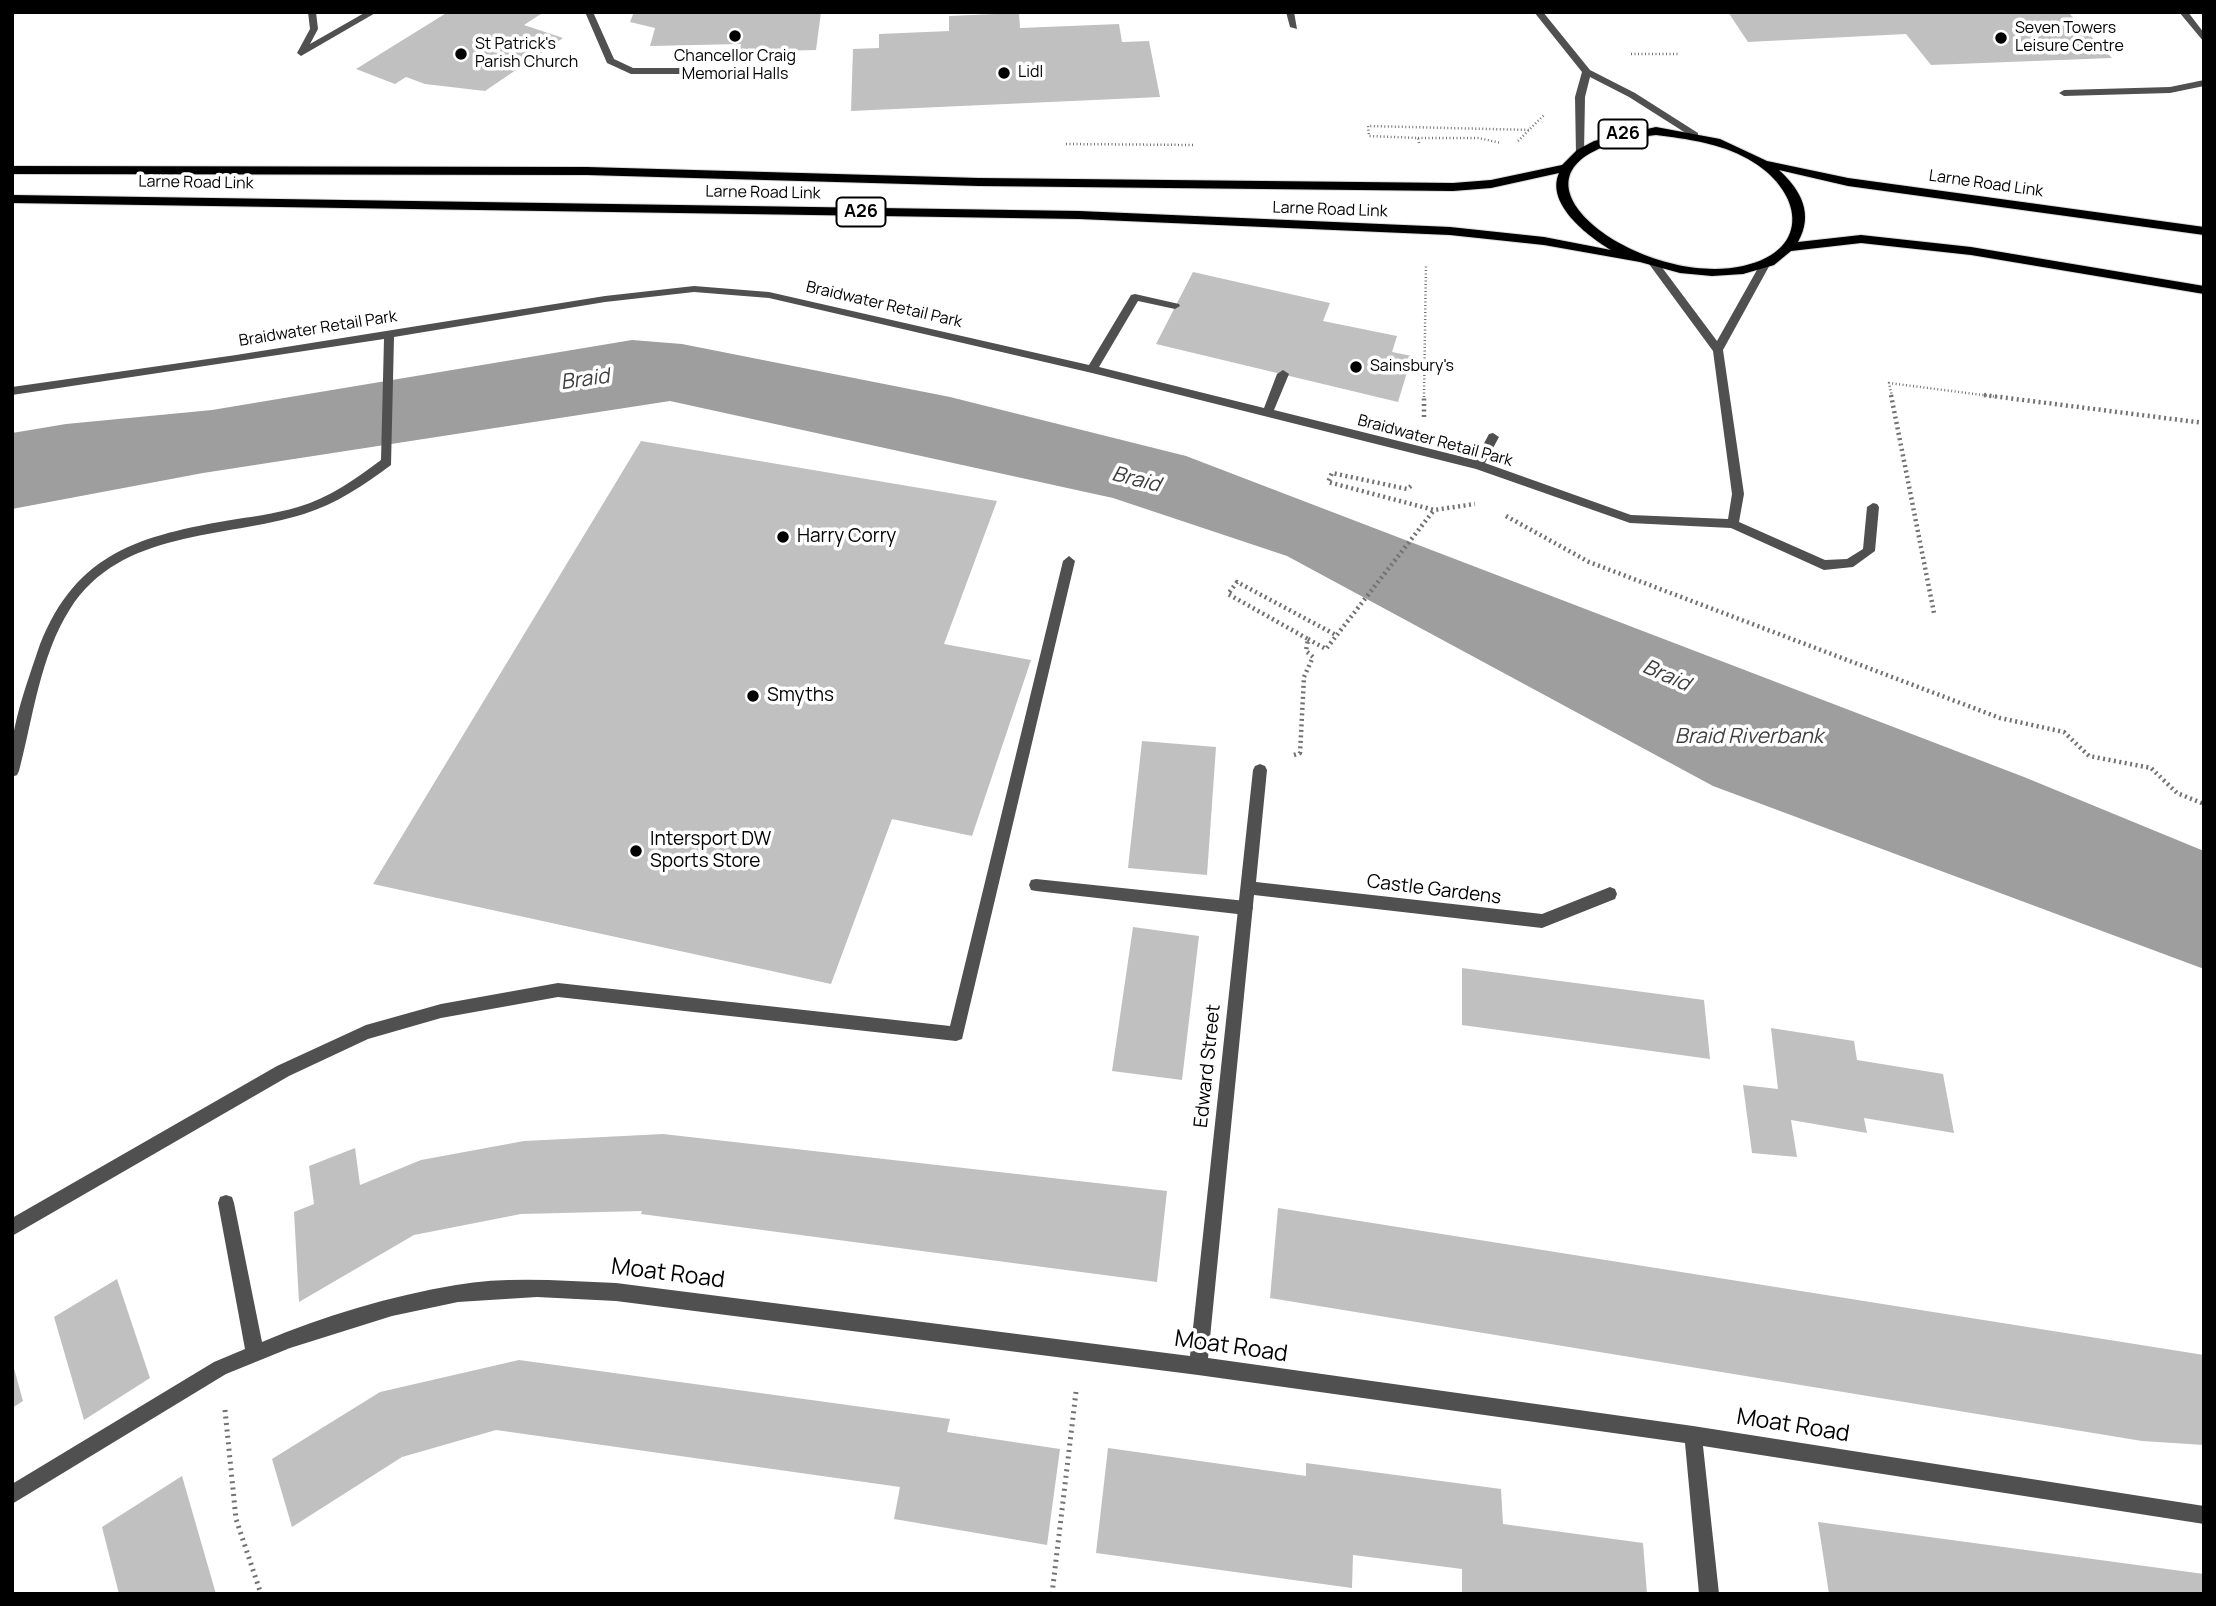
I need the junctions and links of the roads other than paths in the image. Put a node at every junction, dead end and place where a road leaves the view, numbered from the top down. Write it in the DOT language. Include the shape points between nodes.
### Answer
graph roads {
  1 [pos="312,12"];
  2 [pos="373,12"];
  3 [pos="589,12"];
  4 [pos="1290,12"];
  5 [pos="1538,12"];
  6 [pos="2183,12"];
  7 [pos="1294,27"];
  8 [pos="2202,33"];
  9 [pos="759,71"];
  10 [pos="1587,72"];
  11 [pos="2204,83"];
  12 [pos="2064,93"];
  13 [pos="1695,135"];
  14 [pos="1579,152"];
  15 [pos="1764,163"];
  16 [pos="1566,168"];
  17 [pos="12,170"];
  18 [pos="12,199"];
  19 [pos="2204,231"];
  20 [pos="1788,247"];
  21 [pos="1637,258"];
  22 [pos="1767,261"];
  23 [pos="1654,264"];
  24 [pos="2204,290"];
  25 [pos="1175,306"];
  26 [pos="390,334"];
  27 [pos="1718,350"];
  28 [pos="1092,369"];
  29 [pos="1283,374"];
  30 [pos="12,391"];
  31 [pos="1267,413"];
  32 [pos="1493,437"];
  33 [pos="1478,466"];
  34 [pos="1873,507"];
  35 [pos="1733,524"];
  36 [pos="1069,561"];
  37 [pos="1260,770"];
  38 [pos="12,771"];
  39 [pos="1036,885"];
  40 [pos="1248,888"];
  41 [pos="1610,894"];
  42 [pos="1246,908"];
  43 [pos="226,1203"];
  44 [pos="12,1228"];
  45 [pos="255,1353"];
  46 [pos="1198,1367"];
  47 [pos="1693,1435"];
  48 [pos="12,1495"];
  49 [pos="2204,1516"];
  50 [pos="1709,1594"];
  1 -- 2 [label="street" via="314,29 301,53"];
  3 -- 9 [label="street" via="610,61 631,71"];
  4 -- 7 [label="street"];
  5 -- 10 [label="street"];
  6 -- 8 [label="street"];
  10 -- 13 [label="street"];
  10 -- 14 [label="street" via="1580,97"];
  11 -- 12 [label="street" via="2170,90"];
  13 -- 14 [label="main road, A26" via="1626,134"];
  13 -- 15 [label="main road, A26"];
  14 -- 16 [label="main road, A26"];
  15 -- 19 [label="main road, Larne Road Link / A26" via="1861,184"];
  15 -- 20 [label="main road, A26" via="1787,183 1800,205 1800,228"];
  16 -- 17 [label="main road, Larne Road Link / A26" via="1453,187 979,182 587,171"];
  16 -- 21 [label="main road, A26" via="1562,186 1568,206 1583,226 1606,244"];
  18 -- 21 [label="main road, Larne Road Link / A26" via="1079,215 1450,231 1544,241"];
  20 -- 22 [label="main road, A26"];
  20 -- 24 [label="main road, A26" via="1861,239 1971,251"];
  21 -- 23 [label="main road, A26"];
  22 -- 23 [label="main road, A26" via="1740,270 1706,271"];
  22 -- 27 [label="street"];
  23 -- 27 [label="street"];
  25 -- 28 [label="street" via="1135,297"];
  26 -- 28 [label="street, Braidwater Retail Park" via="694,289 769,295"];
  26 -- 30 [label="street, Braidwater Retail Park"];
  26 -- 38 [label="street" via="387,462 345,494 320,504 149,543 113,559 86,580 66,604 52,632"];
  27 -- 35 [label="street" via="1738,494"];
  28 -- 31 [label="street, Braidwater Retail Park"];
  29 -- 31 [label="street"];
  31 -- 33 [label="street, Braidwater Retail Park"];
  32 -- 33 [label="street"];
  33 -- 35 [label="street, Braidwater Retail Park" via="1630,519"];
  34 -- 35 [label="street" via="1869,551 1849,564 1824,565"];
  36 -- 44 [label="street" via="956,1034 558,990 441,1011 366,1032 283,1071"];
  37 -- 40 [label="street, Edward Street"];
  39 -- 42 [label="street"];
  40 -- 41 [label="street, Castle Gardens" via="1542,922"];
  40 -- 42 [label="street, Edward Street"];
  42 -- 46 [label="street, Edward Street"];
  43 -- 45 [label="street"];
  45 -- 46 [label="street, Moat Road" via="424,1299 537,1287 616,1292"];
  45 -- 48 [label="street, Moat Road" via="220,1368"];
  46 -- 47 [label="street, Moat Road"];
  47 -- 49 [label="street, Moat Road"];
  47 -- 50 [label="street"];
}
